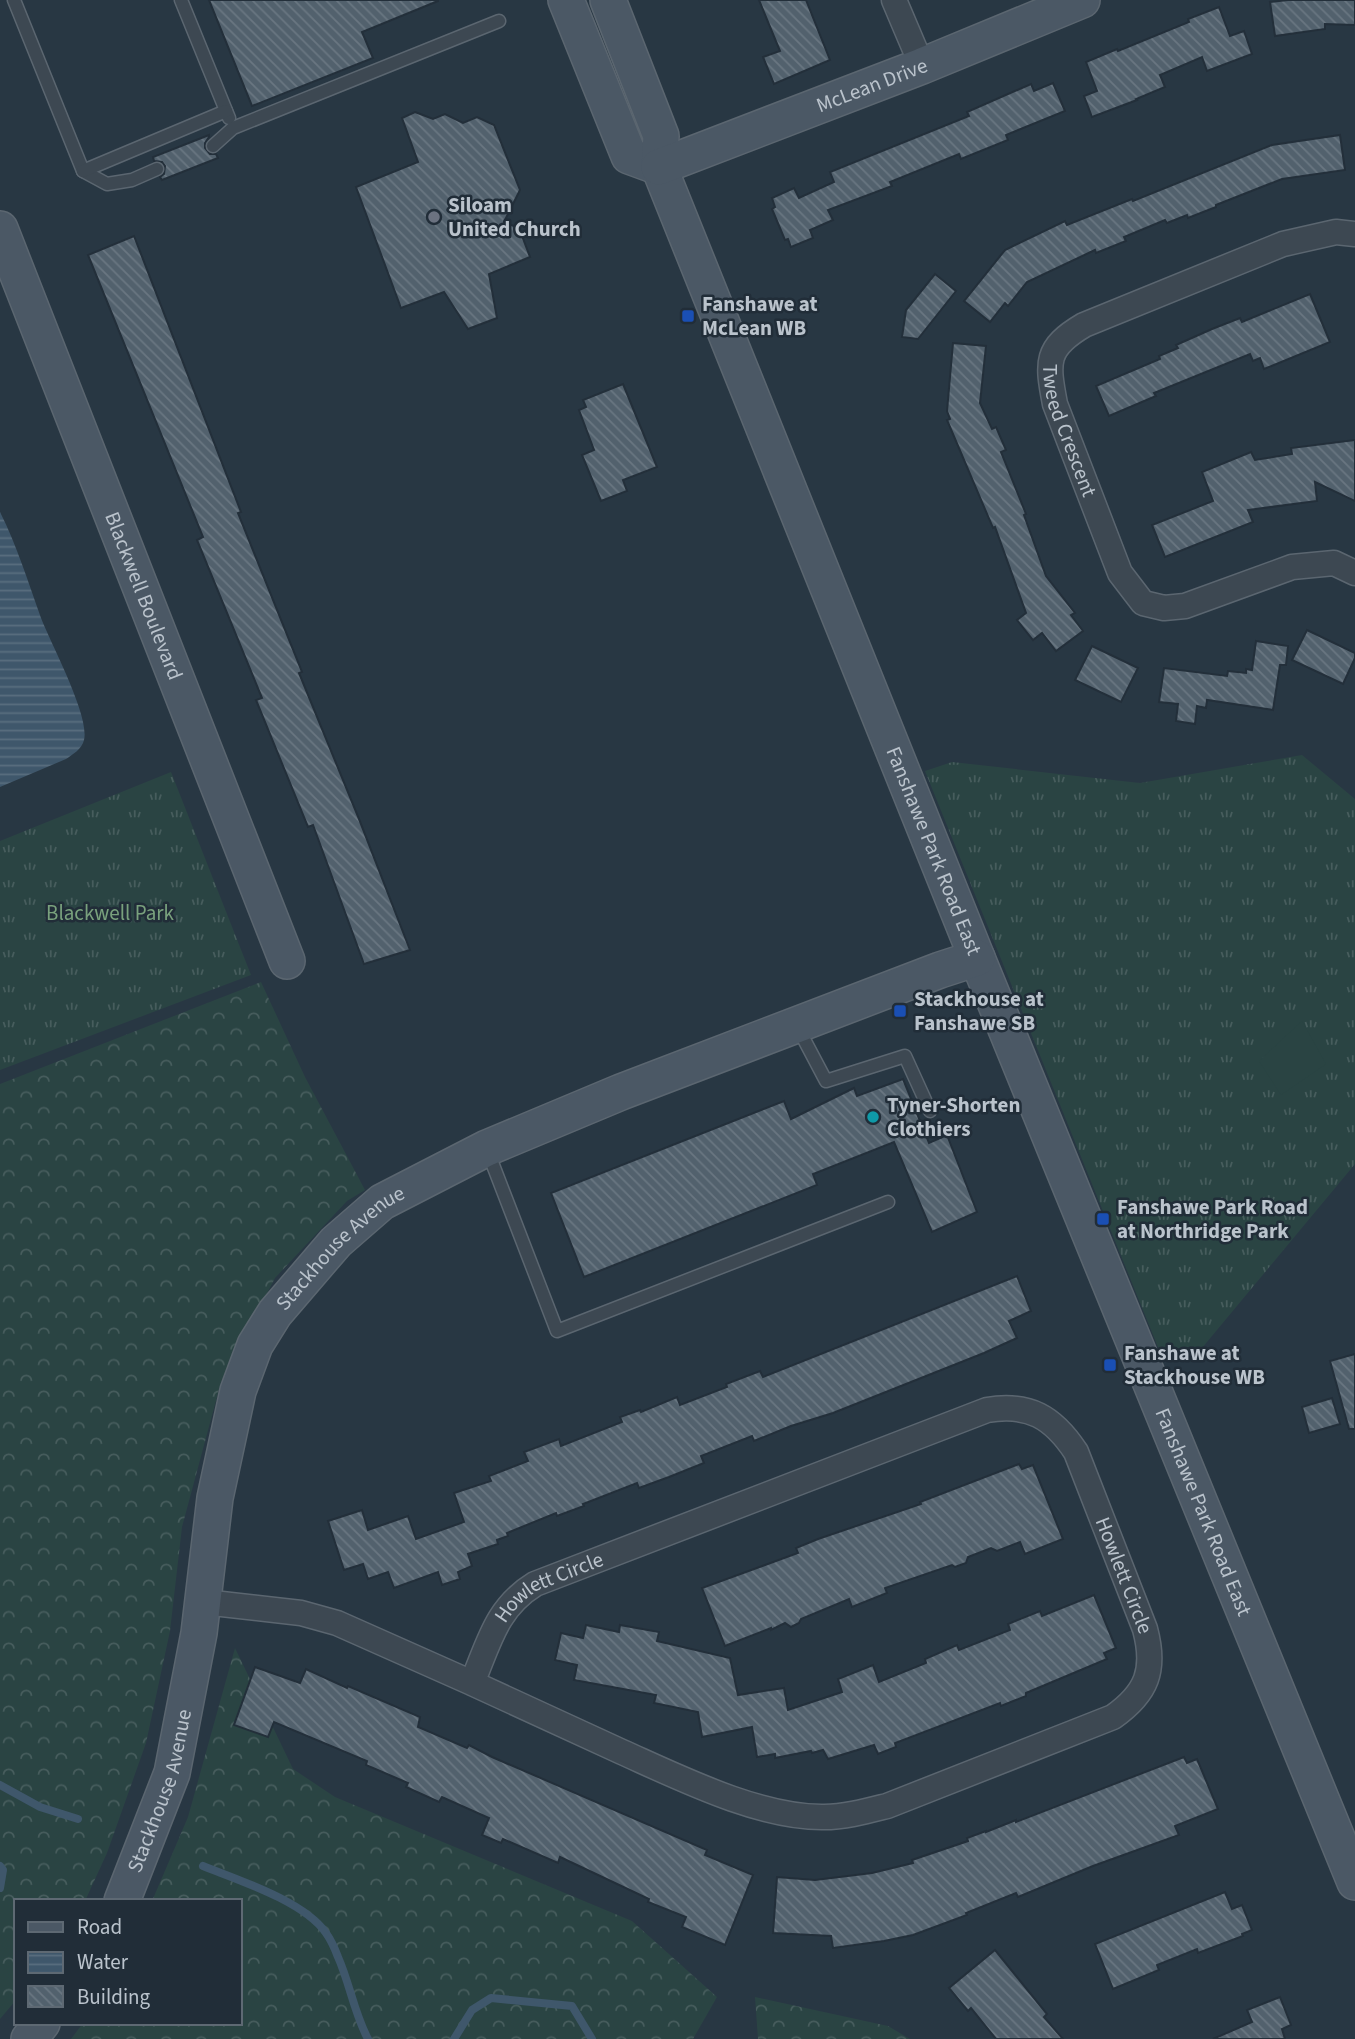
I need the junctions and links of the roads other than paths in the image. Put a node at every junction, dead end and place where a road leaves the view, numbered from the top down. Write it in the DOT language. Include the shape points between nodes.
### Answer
graph roads {
  1 [pos="14,0"];
  2 [pos="181,0"];
  3 [pos="566,0"];
  4 [pos="608,0"];
  5 [pos="894,0"];
  6 [pos="1082,0"];
  7 [pos="499,21"];
  8 [pos="922,66"];
  9 [pos="226,111"];
  10 [pos="233,128"];
  11 [pos="213,146"];
  12 [pos="659,167"];
  13 [pos="157,169"];
  14 [pos="83,171"];
  15 [pos="0,229"];
  16 [pos="1355,234"];
  17 [pos="1355,573"];
  18 [pos="977,958"];
  19 [pos="287,961"];
  20 [pos="796,1025"];
  21 [pos="930,1111"];
  22 [pos="487,1148"];
  23 [pos="888,1202"];
  24 [pos="204,1602"];
  25 [pos="472,1684"];
  26 [pos="1355,1882"];
  27 [pos="123,1899"];
  28 [pos="40,2025"];
  29 [pos="29,2039"];
  1 -- 14 [label="lane"];
  2 -- 9 [label="lane"];
  3 -- 12 [label="street" via="629,156"];
  4 -- 12 [label="street, Fanshawe Park Road East" via="661,135"];
  5 -- 8 [label="street"];
  6 -- 8 [label="street, McLean Drive"];
  7 -- 10 [label="lane"];
  8 -- 12 [label="street, McLean Drive"];
  9 -- 10 [label="lane"];
  9 -- 14 [label="lane"];
  10 -- 11 [label="lane"];
  12 -- 18 [label="street, Fanshawe Park Road East"];
  13 -- 14 [label="lane" via="107,184"];
  15 -- 19 [label="street, Blackwell Boulevard"];
  16 -- 17 [label="street, Tweed Crescent" via="1336,232 1283,244 1084,325 1052,352 1050,378 1055,404 1120,573 1143,603 1185,606 1292,567 1334,564"];
  18 -- 20 [label="street, Stackhouse Avenue"];
  18 -- 26 [label="street, Fanshawe Park Road East"];
  20 -- 21 [label="lane" via="825,1081 905,1056"];
  20 -- 22 [label="street, Stackhouse Avenue"];
  22 -- 23 [label="lane" via="556,1332"];
  22 -- 24 [label="street, Stackhouse Avenue" via="382,1202 336,1242 275,1313 255,1345 238,1391 215,1498"];
  24 -- 25 [label="street, Howlett Circle" via="301,1613 337,1623"];
  24 -- 27 [label="street, Stackhouse Avenue" via="172,1773"];
  25 -- 25 [label="street, Howlett Circle" via="503,1613 536,1584 1004,1407 1022,1409 1054,1424 1076,1452 1150,1649 1142,1689 1113,1717 887,1806 826,1818 782,1812 725,1796"];
  28 -- 29 [label="street"];
}
